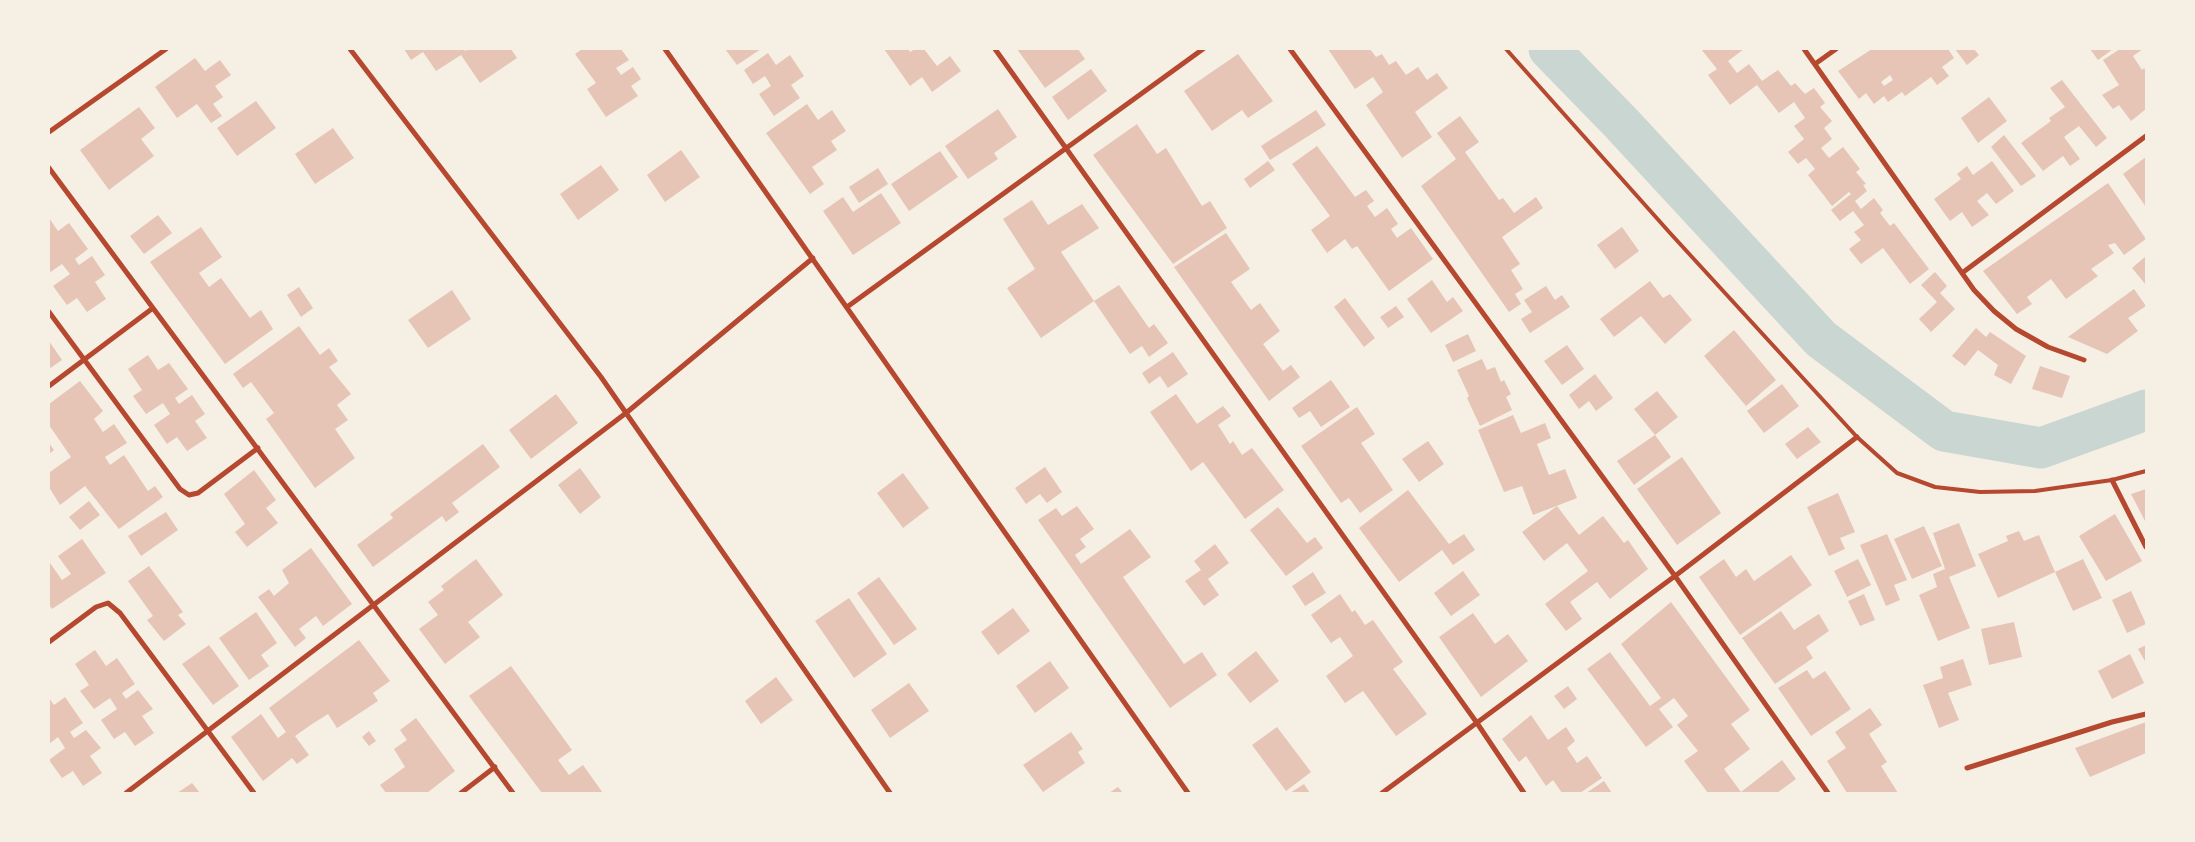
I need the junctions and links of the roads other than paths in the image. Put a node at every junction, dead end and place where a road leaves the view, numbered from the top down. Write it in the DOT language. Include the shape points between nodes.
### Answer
graph roads {
  1 [pos="166,49"];
  2 [pos="350,49"];
  3 [pos="665,49"];
  4 [pos="995,49"];
  5 [pos="1203,49"];
  6 [pos="1290,49"];
  7 [pos="1506,49"];
  8 [pos="1804,49"];
  9 [pos="1836,49"];
  10 [pos="1814,64"];
  11 [pos="49,132"];
  12 [pos="2146,136"];
  13 [pos="1065,149"];
  14 [pos="50,172"];
  15 [pos="813,258"];
  16 [pos="1962,273"];
  17 [pos="847,307"];
  18 [pos="153,308"];
  19 [pos="49,312"];
  20 [pos="85,360"];
  21 [pos="2084,360"];
  22 [pos="49,386"];
  23 [pos="626,413"];
  24 [pos="1857,437"];
  25 [pos="258,448"];
  26 [pos="2146,471"];
  27 [pos="2112,480"];
  28 [pos="2146,547"];
  29 [pos="1675,576"];
  30 [pos="375,605"];
  31 [pos="49,642"];
  32 [pos="2146,714"];
  33 [pos="1477,724"];
  34 [pos="209,732"];
  35 [pos="494,768"];
  36 [pos="1967,768"];
  37 [pos="126,793"];
  38 [pos="254,793"];
  39 [pos="461,793"];
  40 [pos="513,793"];
  41 [pos="890,793"];
  42 [pos="1188,793"];
  43 [pos="1382,793"];
  44 [pos="1524,793"];
  45 [pos="1828,793"];
  1 -- 11 [label="street"];
  2 -- 23 [label="street"];
  3 -- 15 [label="street"];
  4 -- 13 [label="street"];
  5 -- 13 [label="street"];
  6 -- 29 [label="street"];
  7 -- 24 [label="lane"];
  8 -- 10 [label="street"];
  9 -- 10 [label="street"];
  10 -- 16 [label="street"];
  12 -- 16 [label="street"];
  13 -- 17 [label="street"];
  13 -- 33 [label="street"];
  14 -- 18 [label="street"];
  15 -- 17 [label="street"];
  15 -- 23 [label="street"];
  16 -- 21 [label="street" via="1981,297 2016,329 2048,347"];
  17 -- 42 [label="street"];
  18 -- 20 [label="street"];
  18 -- 25 [label="street"];
  19 -- 20 [label="street"];
  20 -- 22 [label="street"];
  20 -- 25 [label="street" via="180,489 189,496 198,493"];
  23 -- 30 [label="street"];
  23 -- 41 [label="street"];
  24 -- 27 [label="lane" via="1897,472 1935,486 1980,492 2035,491"];
  24 -- 29 [label="street"];
  25 -- 30 [label="street"];
  26 -- 27 [label="lane"];
  27 -- 28 [label="street"];
  29 -- 33 [label="street"];
  29 -- 45 [label="street"];
  30 -- 34 [label="street"];
  30 -- 35 [label="street"];
  31 -- 34 [label="street" via="96,607 108,603 120,613"];
  32 -- 36 [label="street"];
  33 -- 43 [label="street"];
  33 -- 44 [label="street"];
  34 -- 37 [label="street"];
  34 -- 38 [label="street"];
  35 -- 39 [label="street"];
  35 -- 40 [label="street"];
}
